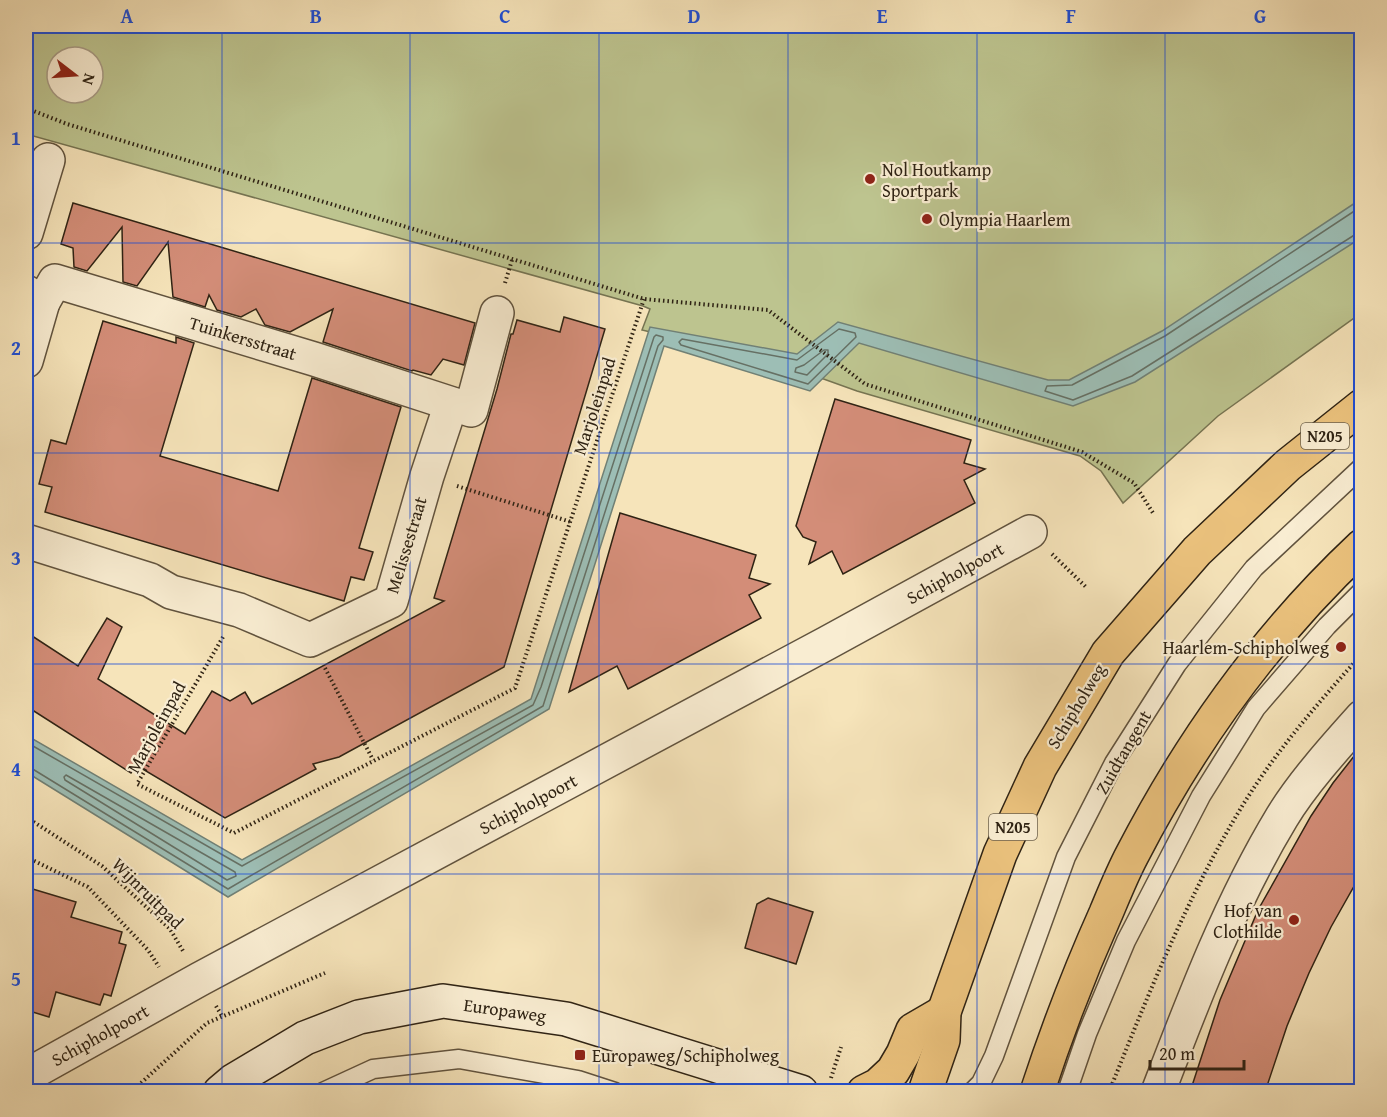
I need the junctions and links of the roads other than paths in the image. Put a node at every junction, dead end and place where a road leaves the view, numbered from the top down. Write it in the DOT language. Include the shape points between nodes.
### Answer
graph roads {
  1 [pos="48,160"];
  2 [pos="26,233"];
  3 [pos="34,297"];
  4 [pos="497,313"];
  5 [pos="26,361"];
  6 [pos="452,404"];
  7 [pos="1362,406"];
  8 [pos="1362,467"];
  9 [pos="1030,532"];
  10 [pos="26,541"];
  11 [pos="1362,546"];
  12 [pos="1362,591"];
  13 [pos="1362,717"];
  14 [pos="944,1012"];
  15 [pos="26,1076"];
  16 [pos="815,1088"];
  17 [pos="220,1092"];
  18 [pos="323,1092"];
  19 [pos="615,1092"];
  20 [pos="864,1092"];
  21 [pos="925,1092"];
  22 [pos="972,1092"];
  23 [pos="1037,1092"];
  24 [pos="1067,1092"];
  25 [pos="1158,1092"];
  1 -- 2 [label="street"];
  3 -- 5 [label="street"];
  3 -- 6 [label="street, Tuinkersstraat" via="55,281"];
  4 -- 6 [label="street" via="471,410"];
  6 -- 10 [label="street, Melissestraat" via="391,601 310,640 239,610 171,592 150,580"];
  7 -- 14 [label="main road, Schipholweg / N205" via="1288,465 1197,551 1108,653 1040,767 1009,835"];
  8 -- 22 [label="lane, Zuidtangent" via="1254,568 1177,664 1114,763 1066,857 994,1056"];
  9 -- 15 [label="street, Schipholpoort"];
  11 -- 23 [label="main road" via="1272,641 1226,699 1176,775 1130,857"];
  12 -- 24 [label="lane" via="1256,708 1201,796 1126,941"];
  13 -- 25 [label="street" via="1283,816 1223,930"];
  14 -- 20 [label="main road" via="913,1030 892,1071"];
  14 -- 21 [label="main road, Schipholweg / N205" via="943,1040"];
  16 -- 17 [label="street, Europaweg" via="566,1019 443,1001 359,1017 305,1038"];
  18 -- 19 [label="lane" via="373,1069 459,1059 578,1080"];
}
